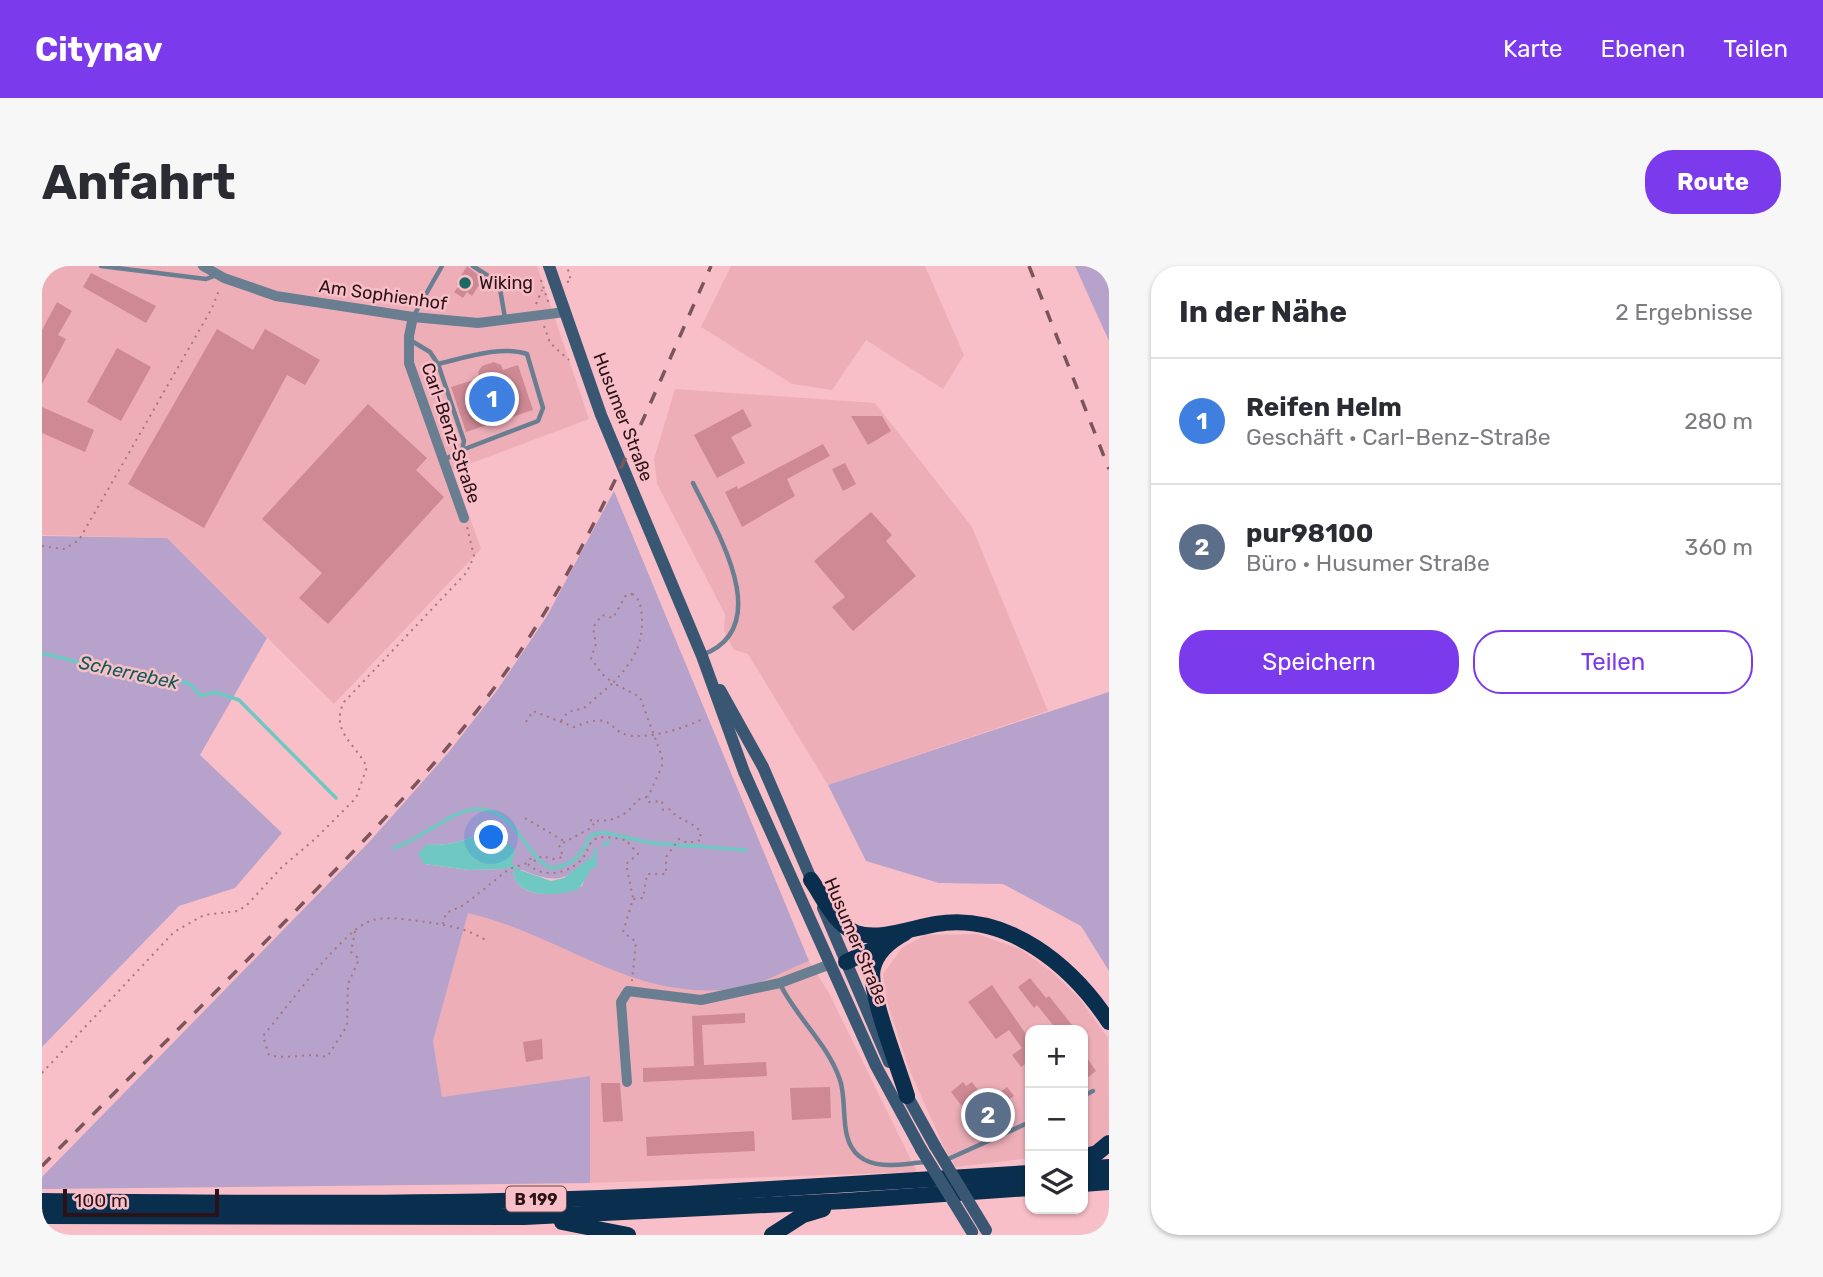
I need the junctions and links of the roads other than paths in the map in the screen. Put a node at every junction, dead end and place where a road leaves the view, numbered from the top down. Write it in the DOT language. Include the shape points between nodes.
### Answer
graph roads {
  1 [pos="101,266"];
  2 [pos="203,266"];
  3 [pos="442,266"];
  4 [pos="473,266"];
  5 [pos="549,266"];
  6 [pos="221,276"];
  7 [pos="559,313"];
  8 [pos="413,317"];
  9 [pos="506,322"];
  10 [pos="409,340"];
  11 [pos="438,363"];
  12 [pos="461,450"];
  13 [pos="443,460"];
  14 [pos="693,483"];
  15 [pos="464,518"];
  16 [pos="702,656"];
  17 [pos="811,880"];
  18 [pos="886,938"];
  19 [pos="844,957"];
  20 [pos="828,965"];
  21 [pos="780,983"];
  22 [pos="1109,1022"];
  23 [pos="627,1082"];
  24 [pos="1093,1091"];
  25 [pos="1088,1094"];
  26 [pos="907,1096"];
  27 [pos="1025,1124"];
  28 [pos="1109,1143"];
  29 [pos="1088,1156"];
  30 [pos="1109,1167"];
  31 [pos="1088,1169"];
  32 [pos="1025,1173"];
  33 [pos="1109,1182"];
  34 [pos="1088,1184"];
  35 [pos="1025,1188"];
  36 [pos="42,1201"];
  37 [pos="845,1201"];
  38 [pos="42,1216"];
  39 [pos="524,1217"];
  40 [pos="981,1233"];
  41 [pos="628,1235"];
  42 [pos="772,1235"];
  1 -- 6 [label="lane" via="206,279"];
  2 -- 6 [label="street, Am Sophienhof"];
  3 -- 8 [label="lane"];
  4 -- 9 [label="lane" via="499,283"];
  5 -- 7 [label="main road, Husumer Straße"];
  6 -- 8 [label="street, Am Sophienhof" via="276,296"];
  7 -- 9 [label="street, Am Sophienhof"];
  7 -- 16 [label="main road, Husumer Straße"];
  8 -- 9 [label="street, Am Sophienhof"];
  8 -- 10 [label="street, Carl-Benz-Straße"];
  10 -- 11 [label="lane" via="430,352"];
  10 -- 13 [label="street, Carl-Benz-Straße" via="409,363"];
  11 -- 12 [label="lane" via="464,441"];
  11 -- 12 [label="lane" via="485,354 527,354 543,408 538,421"];
  12 -- 13 [label="lane"];
  13 -- 15 [label="street, Carl-Benz-Straße"];
  14 -- 16 [label="lane" via="730,559 737,617 729,640"];
  16 -- 17 [label="main road, Husumer Straße" via="763,767"];
  16 -- 20 [label="main road, Husumer Straße" via="744,772"];
  17 -- 18 [label="highway" via="841,924"];
  17 -- 19 [label="main road, Husumer Straße"];
  18 -- 19 [label="highway"];
  18 -- 22 [label="highway" via="945,922 974,924 1024,940 1068,972"];
  18 -- 26 [label="highway" via="871,980"];
  19 -- 20 [label="main road"];
  19 -- 26 [label="main road, Husumer Straße"];
  20 -- 21 [label="street, Husumer Straße"];
  20 -- 40 [label="main road, Husumer Straße, bridge" via="921,1149"];
  21 -- 23 [label="street, Husumer Straße" via="701,1000 628,991 621,1002"];
  21 -- 27 [label="lane" via="839,1077 846,1102 847,1135 864,1160 883,1165 951,1159"];
  24 -- 25 [label="lane"];
  26 -- 40 [label="main road, Husumer Straße, bridge"];
  28 -- 29 [label="highway"];
  30 -- 31 [label="highway"];
  32 -- 36 [label="highway, B 199" via="551,1199 315,1204"];
  33 -- 34 [label="highway"];
  35 -- 37 [label="highway, B 199"];
  37 -- 39 [label="highway, B 199"];
  37 -- 42 [label="highway" via="803,1215"];
  38 -- 39 [label="highway, B 199"];
  39 -- 41 [label="highway"];
}
